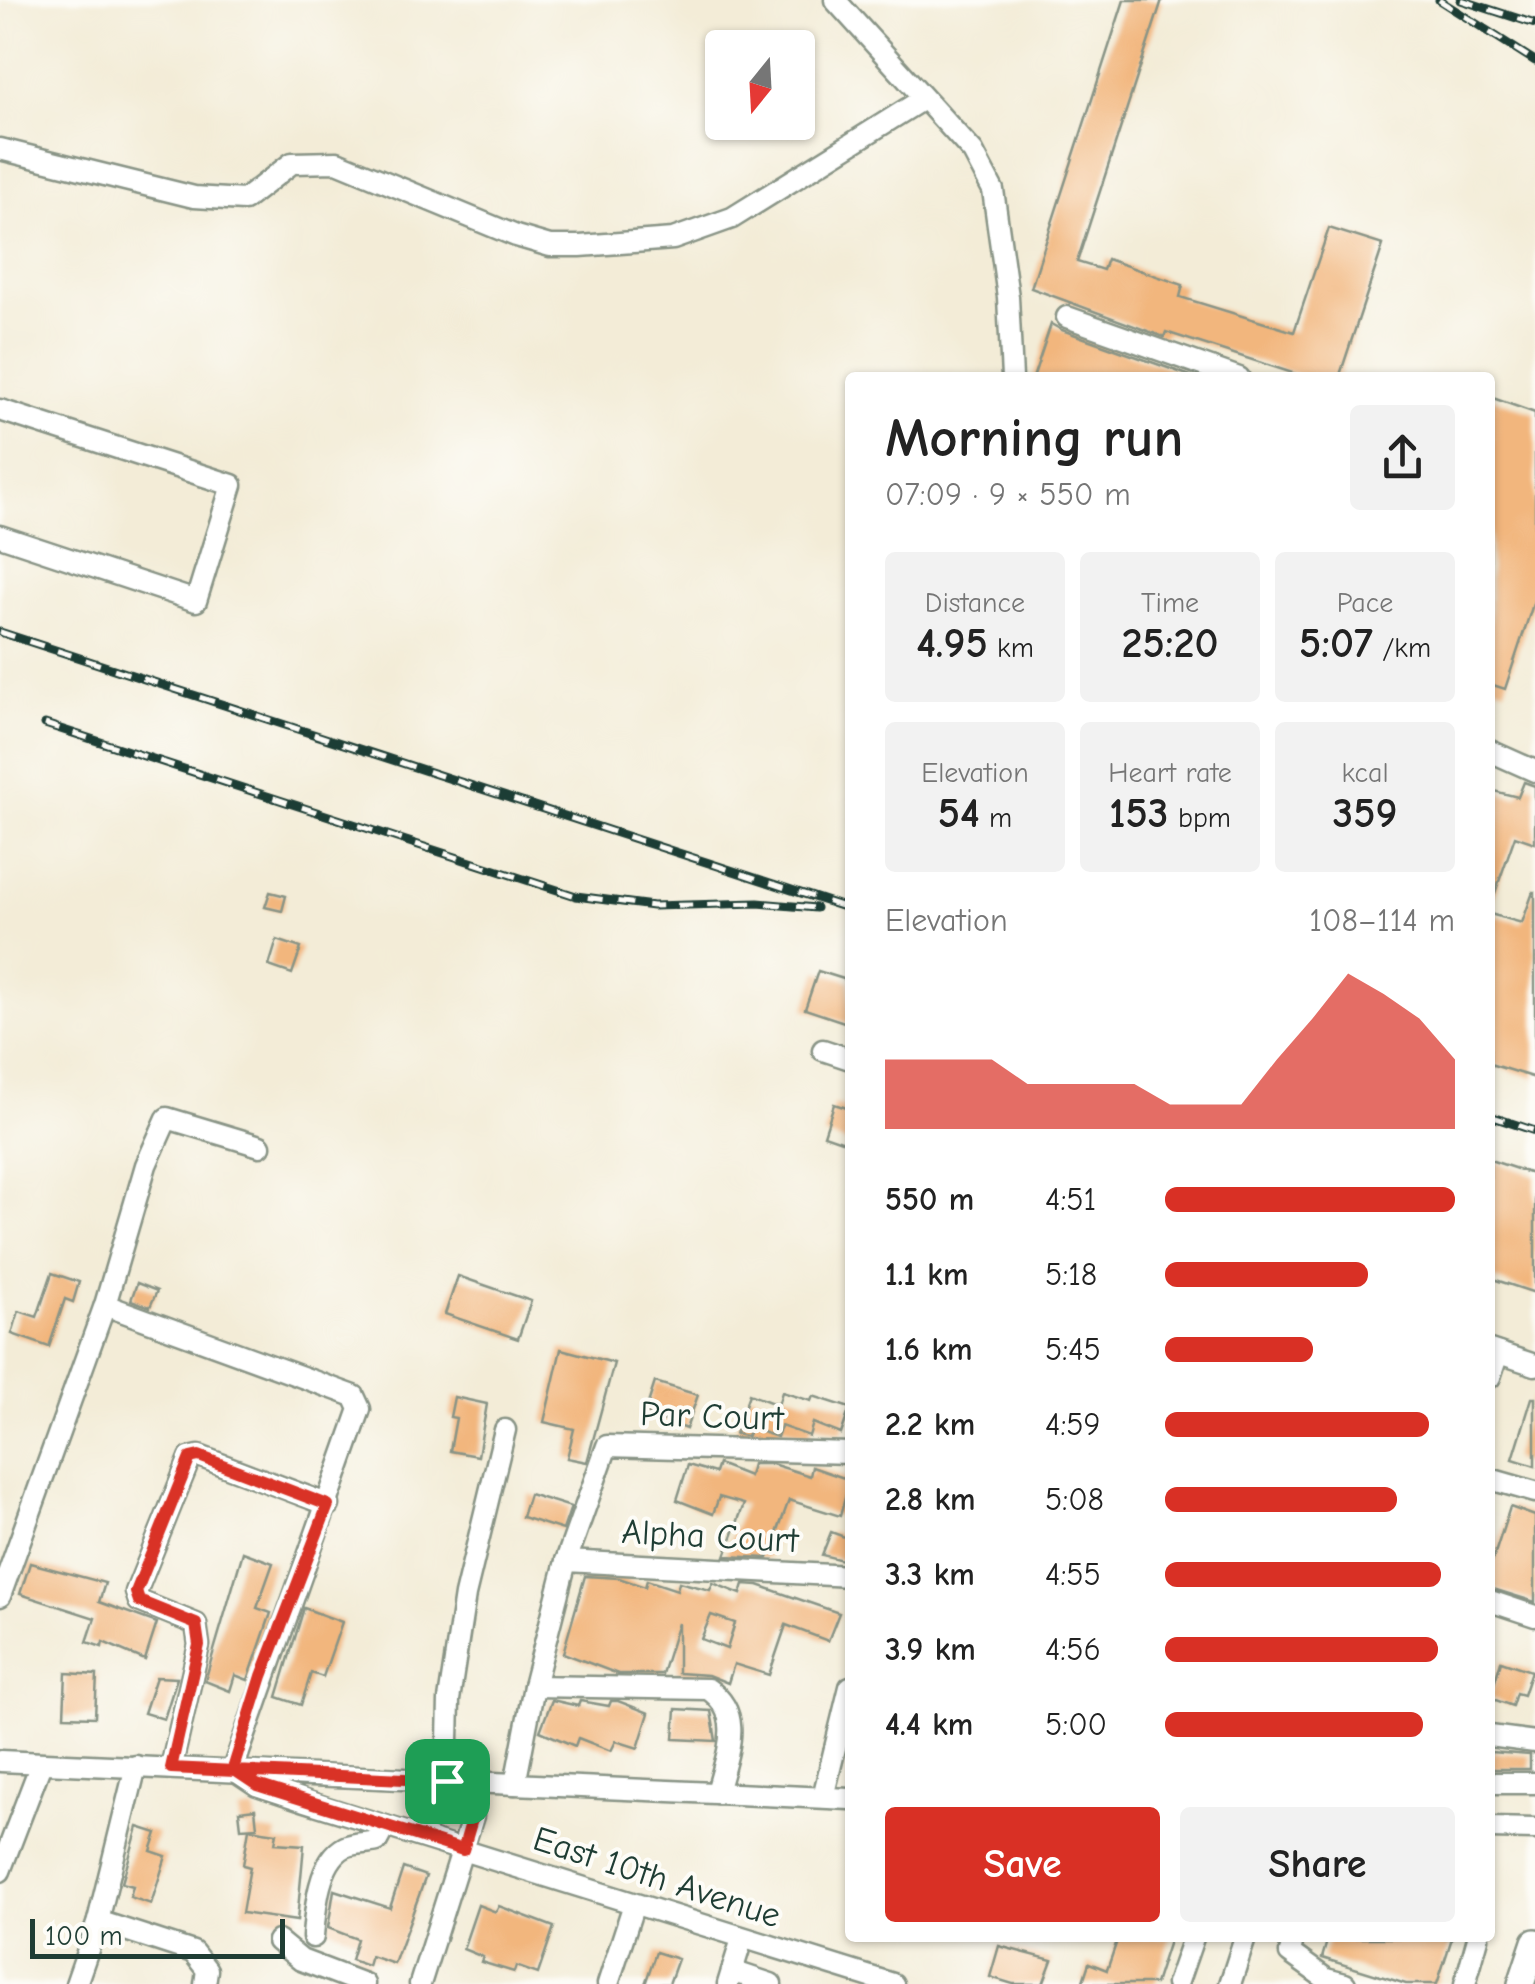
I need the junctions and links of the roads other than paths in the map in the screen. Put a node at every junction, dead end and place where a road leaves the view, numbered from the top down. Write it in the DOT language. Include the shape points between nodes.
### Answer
graph roads {
  1 [pos="835,0"];
  2 [pos="923,99"];
  3 [pos="0,149"];
  4 [pos="1066,316"];
  5 [pos="1012,372"];
  6 [pos="1222,372"];
  7 [pos="0,410"];
  8 [pos="0,536"];
  9 [pos="1495,753"];
  10 [pos="1535,771"];
  11 [pos="823,1050"];
  12 [pos="845,1057"];
  13 [pos="260,1146"];
  14 [pos="105,1305"];
  15 [pos="1495,1352"];
  16 [pos="1535,1364"];
  17 [pos="505,1430"];
  18 [pos="845,1453"];
  19 [pos="1495,1480"];
  20 [pos="1535,1492"];
  21 [pos="328,1505"];
  22 [pos="566,1562"];
  23 [pos="845,1576"];
  24 [pos="0,1596"];
  25 [pos="1495,1604"];
  26 [pos="1535,1616"];
  27 [pos="534,1686"];
  28 [pos="845,1704"];
  29 [pos="1495,1737"];
  30 [pos="1535,1742"];
  31 [pos="0,1762"];
  32 [pos="41,1764"];
  33 [pos="136,1766"];
  34 [pos="171,1768"];
  35 [pos="233,1769"];
  36 [pos="447,1781"];
  37 [pos="474,1783"];
  38 [pos="515,1784"];
  39 [pos="1495,1784"];
  40 [pos="1535,1784"];
  41 [pos="717,1793"];
  42 [pos="823,1798"];
  43 [pos="845,1799"];
  44 [pos="385,1826"];
  45 [pos="1495,1828"];
  46 [pos="1535,1830"];
  47 [pos="463,1850"];
  48 [pos="0,1871"];
  49 [pos="634,1904"];
  50 [pos="98,1921"];
  51 [pos="312,1936"];
  52 [pos="742,1939"];
  53 [pos="278,1941"];
  54 [pos="1192,1942"];
  55 [pos="1244,1942"];
  56 [pos="1291,1942"];
  57 [pos="1477,1942"];
  58 [pos="1535,1942"];
  59 [pos="730,1978"];
  60 [pos="1332,1982"];
  61 [pos="76,1984"];
  62 [pos="205,1984"];
  63 [pos="364,1984"];
  64 [pos="420,1984"];
  65 [pos="608,1984"];
  66 [pos="771,1984"];
  67 [pos="893,1984"];
  68 [pos="1178,1984"];
  69 [pos="1230,1984"];
  70 [pos="1465,1984"];
  71 [pos="1521,1984"];
  1 -- 2 [label="street"];
  2 -- 3 [label="street" via="732,218 673,239 580,246 516,236 338,162 292,164 244,200 120,181"];
  2 -- 5 [label="street" via="974,152 993,190"];
  4 -- 6 [label="street"];
  7 -- 8 [label="street" via="232,485 196,602"];
  9 -- 10 [label="street"];
  11 -- 12 [label="street"];
  13 -- 14 [label="street" via="166,1118"];
  14 -- 21 [label="street" via="354,1396 360,1409"];
  14 -- 24 [label="street"];
  15 -- 16 [label="street"];
  17 -- 36 [label="street" via="465,1595 449,1700"];
  18 -- 22 [label="street, Par Court" via="608,1446"];
  19 -- 20 [label="street"];
  21 -- 34 [label="street" via="190,1458 136,1592 139,1601 196,1624 199,1645"];
  21 -- 35 [label="street"];
  22 -- 23 [label="street, Alpha Court"];
  22 -- 27 [label="street, Par Court"];
  25 -- 26 [label="street"];
  27 -- 38 [label="street, Par Court"];
  27 -- 41 [label="street" via="708,1688 731,1715"];
  28 -- 42 [label="street"];
  29 -- 30 [label="street"];
  31 -- 32 [label="street"];
  32 -- 33 [label="street"];
  32 -- 48 [label="street"];
  33 -- 34 [label="street"];
  33 -- 50 [label="street"];
  34 -- 35 [label="street"];
  35 -- 36 [label="street"];
  35 -- 44 [label="street, East 10th Avenue" via="257,1785"];
  36 -- 37 [label="street"];
  37 -- 38 [label="street"];
  37 -- 47 [label="street"];
  38 -- 41 [label="street"];
  39 -- 40 [label="street"];
  41 -- 42 [label="street"];
  42 -- 43 [label="street"];
  44 -- 47 [label="street, East 10th Avenue"];
  44 -- 51 [label="street" via="376,1841 343,1848 334,1857"];
  45 -- 46 [label="street"];
  47 -- 49 [label="street, East 10th Avenue"];
  47 -- 64 [label="street"];
  49 -- 52 [label="street, East 10th Avenue"];
  49 -- 65 [label="street"];
  50 -- 61 [label="street"];
  50 -- 62 [label="street" via="192,1952 206,1970"];
  52 -- 59 [label="street"];
  52 -- 67 [label="street, East 10th Avenue"];
  53 -- 63 [label="street" via="301,1960"];
  54 -- 68 [label="street"];
  55 -- 69 [label="street"];
  56 -- 60 [label="street" via="1290,1952"];
  57 -- 70 [label="street"];
  58 -- 71 [label="main road"];
  59 -- 66 [label="street"];
}
